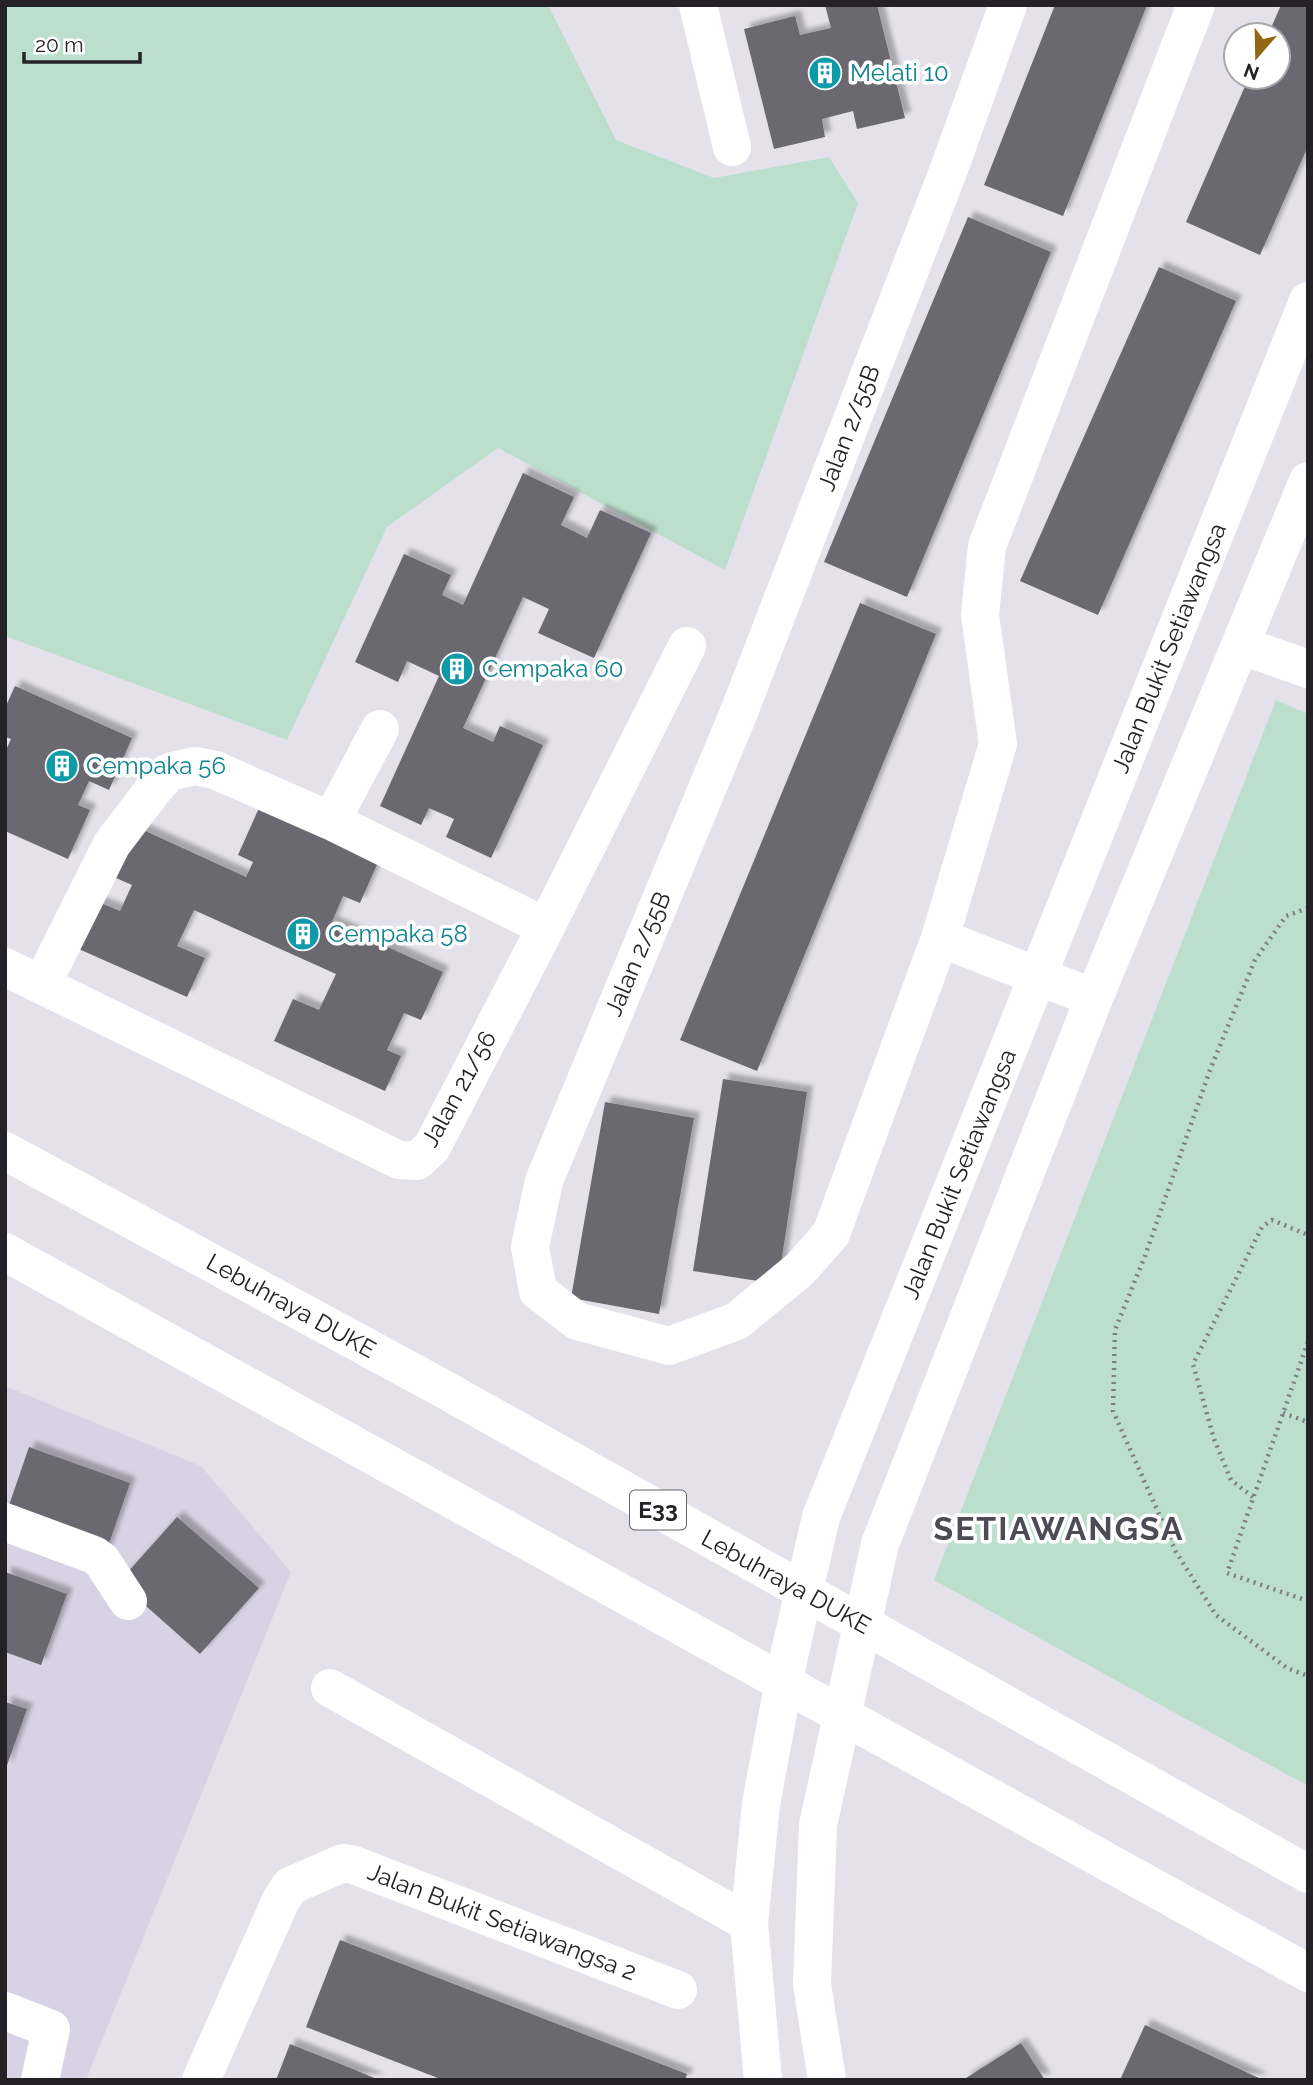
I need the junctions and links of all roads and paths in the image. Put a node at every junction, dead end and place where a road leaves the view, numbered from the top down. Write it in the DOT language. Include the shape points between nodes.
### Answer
graph roads {
  1 [pos="698,5"];
  2 [pos="1008,5"];
  3 [pos="1196,5"];
  4 [pos="732,147"];
  5 [pos="1308,302"];
  6 [pos="1308,481"];
  7 [pos="1240,645"];
  8 [pos="687,646"];
  9 [pos="1308,669"];
  10 [pos="380,729"];
  11 [pos="331,821"];
  12 [pos="1308,908"];
  13 [pos="546,926"];
  14 [pos="940,939"];
  15 [pos="5,967"];
  16 [pos="1038,976"];
  17 [pos="42,984"];
  18 [pos="1094,998"];
  19 [pos="5,1151"];
  20 [pos="1308,1234"];
  21 [pos="5,1252"];
  22 [pos="1308,1342"];
  23 [pos="1283,1413"];
  24 [pos="1308,1422"];
  25 [pos="1253,1497"];
  26 [pos="5,1522"];
  27 [pos="128,1601"];
  28 [pos="1308,1601"];
  29 [pos="1308,1676"];
  30 [pos="330,1688"];
  31 [pos="1308,1874"];
  32 [pos="749,1923"];
  33 [pos="1308,1973"];
  34 [pos="678,1990"];
  35 [pos="5,2011"];
  36 [pos="40,2080"];
  37 [pos="201,2080"];
  38 [pos="763,2080"];
  39 [pos="827,2080"];
  1 -- 4 [label="main road"];
  2 -- 14 [label="main road, Jalan 2/55B" via="739,712 544,1181 530,1247 538,1291 577,1321 669,1346 737,1321 800,1269 831,1234"];
  3 -- 14 [label="main road, Jalan 2/55B" via="987,546 980,615 998,744"];
  5 -- 16 [label="main road, Jalan Bukit Setiawangsa"];
  6 -- 7 [label="main road"];
  7 -- 9 [label="main road"];
  7 -- 18 [label="main road"];
  8 -- 13 [label="main road, Jalan 21/56"];
  10 -- 11 [label="main road"];
  11 -- 13 [label="main road"];
  11 -- 17 [label="main road" via="215,770 195,766 169,772 112,844"];
  12 -- 29 [label="path" via="1286,916 1255,960 1210,1070 1115,1330 1113,1411 1176,1552 1216,1615 1287,1668"];
  13 -- 17 [label="main road, Jalan 21/56" via="432,1147 417,1161 399,1160"];
  14 -- 16 [label="main road"];
  15 -- 17 [label="main road, Jalan 21/56"];
  16 -- 18 [label="main road"];
  16 -- 32 [label="main road, Jalan Bukit Setiawangsa" via="821,1517 761,1804"];
  18 -- 39 [label="main road" via="880,1544 818,1825 812,1984"];
  19 -- 31 [label="main road, Lebuhraya DUKE / E33" via="440,1387"];
  20 -- 25 [label="path" via="1272,1220 1262,1227 1193,1364 1231,1480"];
  21 -- 33 [label="main road"];
  22 -- 23 [label="path"];
  23 -- 24 [label="path"];
  23 -- 25 [label="path"];
  25 -- 28 [label="path" via="1227,1573"];
  26 -- 27 [label="main road" via="94,1555"];
  30 -- 32 [label="main road"];
  32 -- 38 [label="main road, Jalan Bukit Setiawangsa"];
  34 -- 37 [label="main road, Jalan Bukit Setiawangsa 2" via="343,1863 290,1886"];
  35 -- 36 [label="main road" via="51,2029"];
}
